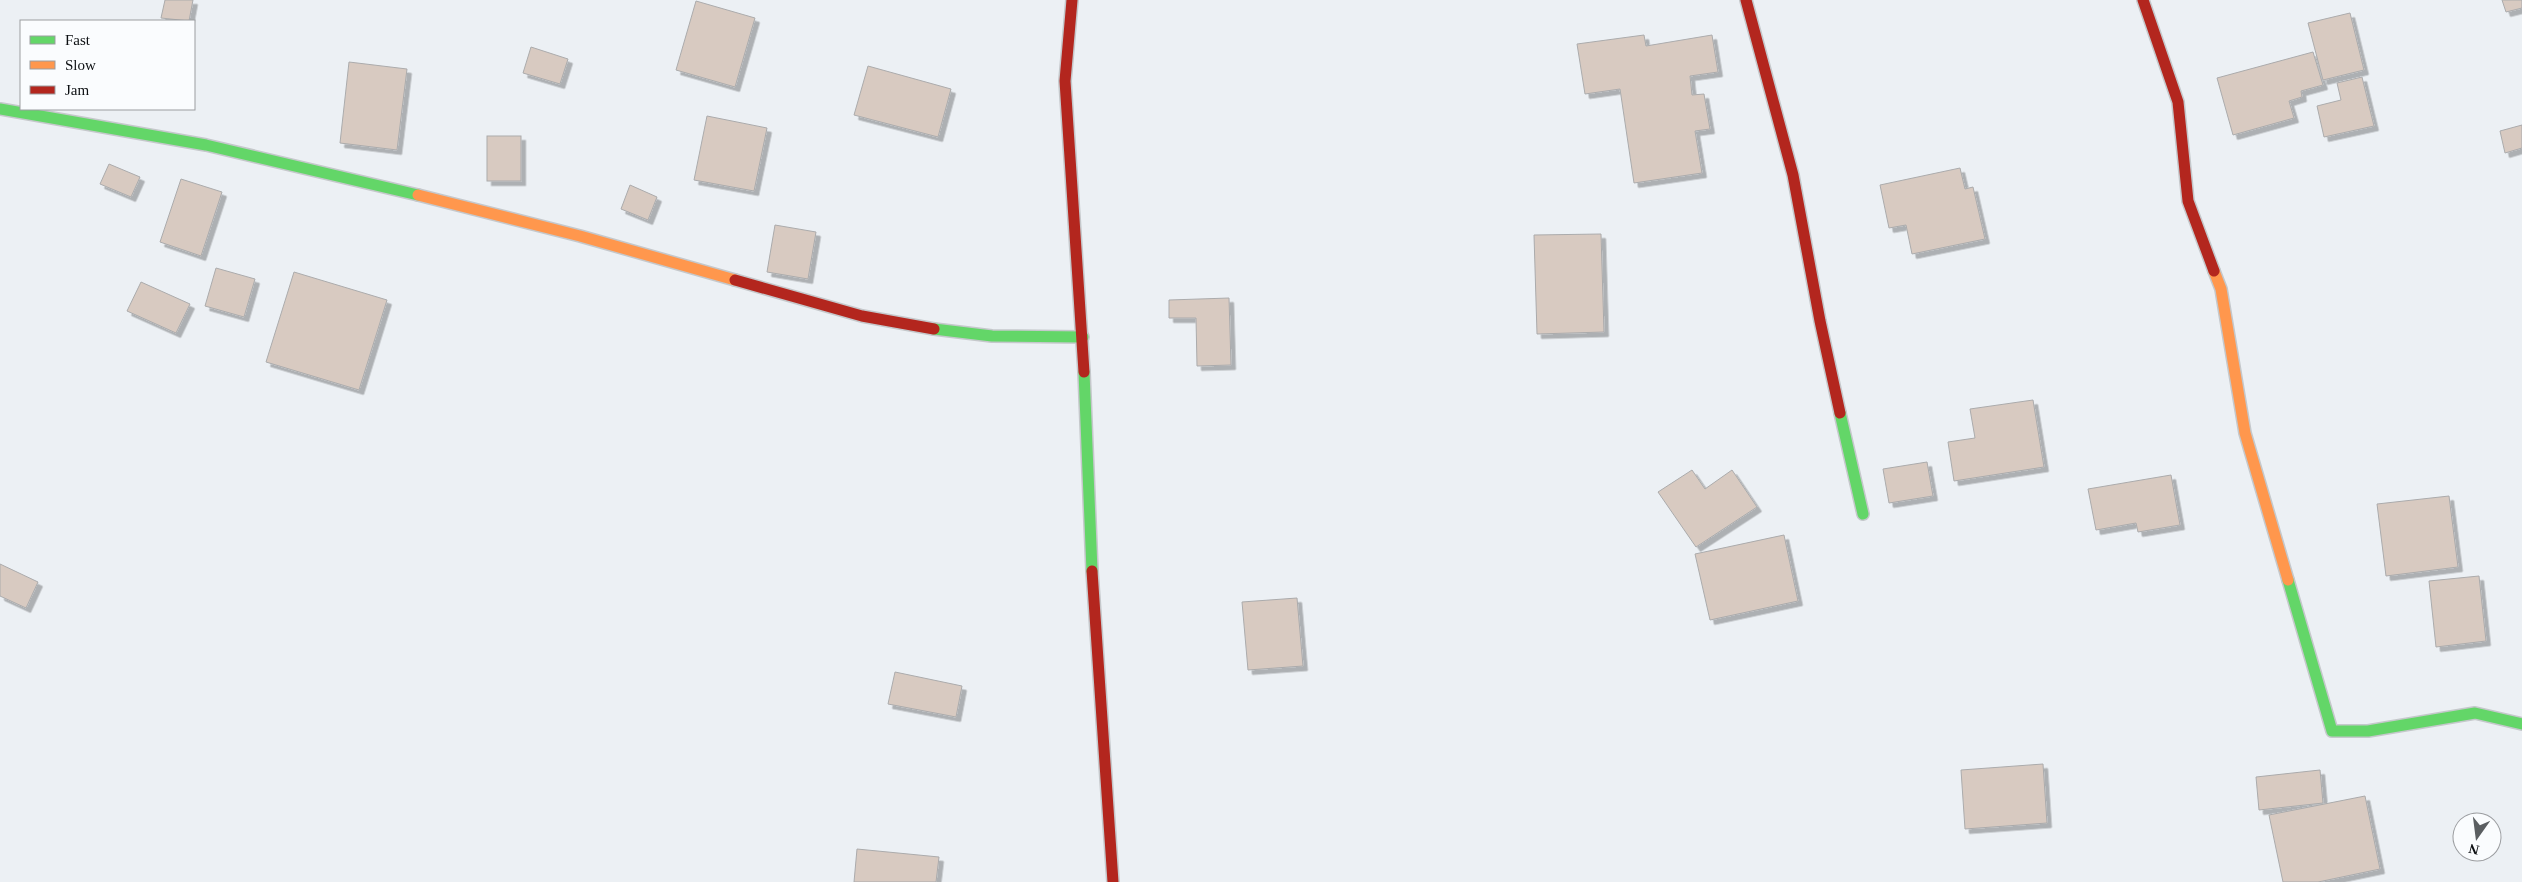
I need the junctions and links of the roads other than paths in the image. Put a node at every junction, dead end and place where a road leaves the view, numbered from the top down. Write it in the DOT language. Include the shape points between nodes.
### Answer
graph roads {
  1 [pos="1072,0"];
  2 [pos="1746,0"];
  3 [pos="2143,0"];
  4 [pos="0,109"];
  5 [pos="1083,337"];
  6 [pos="1863,514"];
  7 [pos="2522,724"];
  8 [pos="1113,882"];
  1 -- 5 [label="street" via="1065,81 1066,117"];
  2 -- 6 [label="street" via="1792,175 1820,321"];
  3 -- 7 [label="street" via="2178,102 2188,201 2221,289 2245,433 2332,731 2368,731 2475,713"];
  4 -- 5 [label="street" via="206,145 400,190 580,236 862,316 959,333"];
  5 -- 8 [label="street" via="1088,505"];
}
